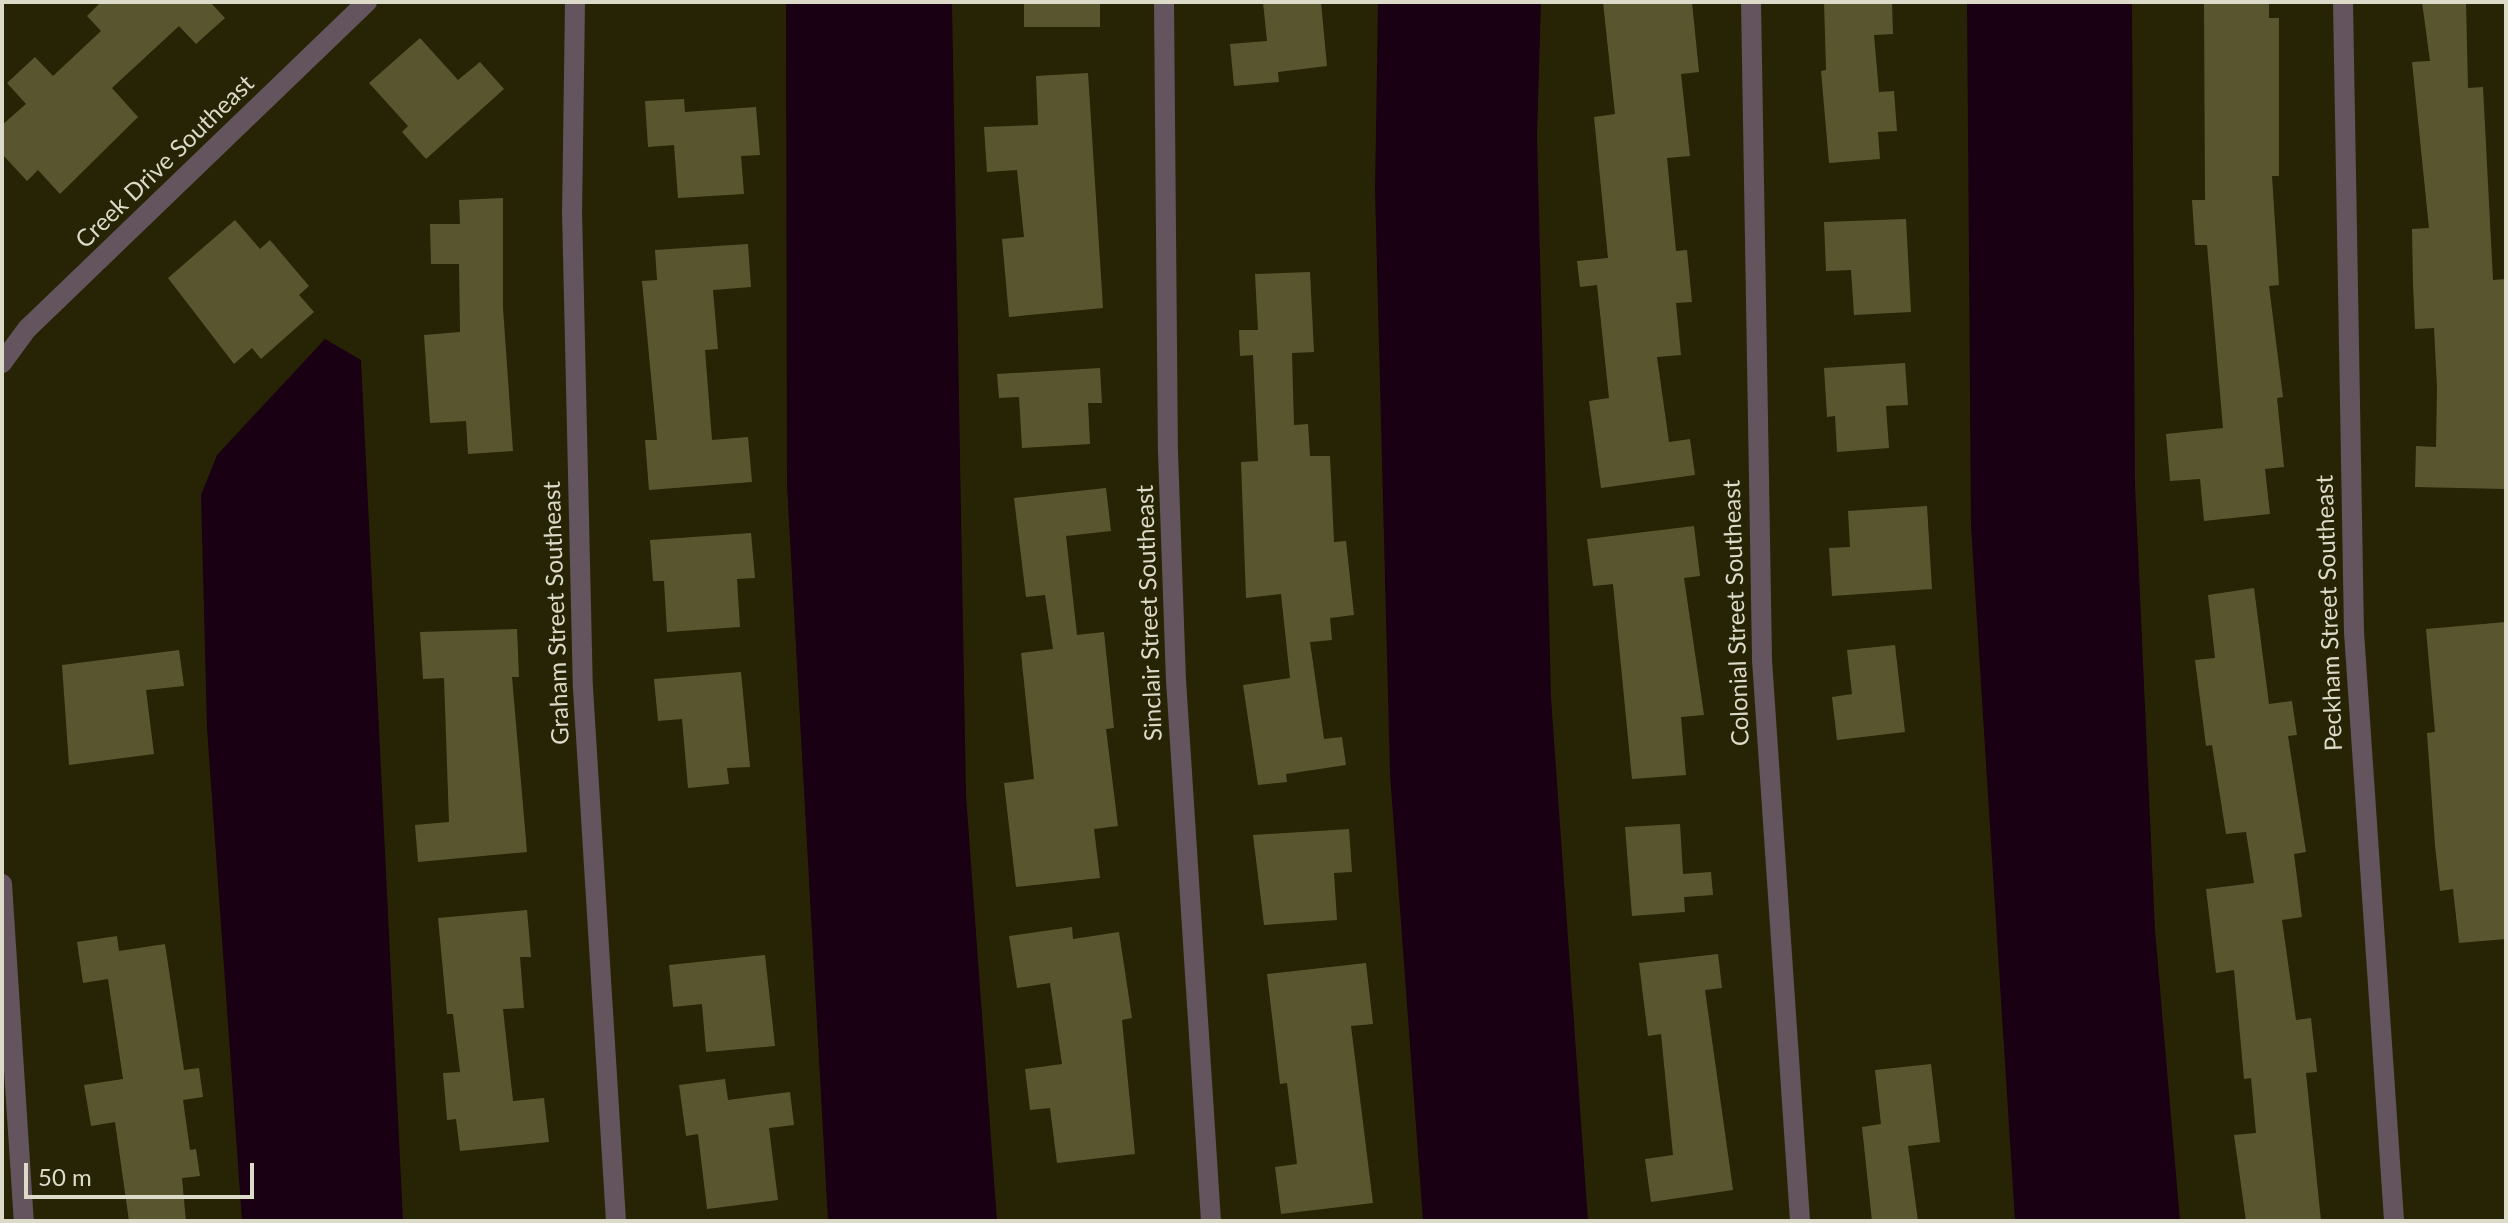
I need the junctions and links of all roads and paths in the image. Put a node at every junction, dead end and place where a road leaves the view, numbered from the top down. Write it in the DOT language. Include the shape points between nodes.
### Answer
graph roads {
  1 [pos="367,2"];
  2 [pos="575,2"];
  3 [pos="1164,2"];
  4 [pos="1751,2"];
  5 [pos="2343,2"];
  6 [pos="2,363"];
  7 [pos="2,884"];
  8 [pos="24,1221"];
  9 [pos="616,1221"];
  10 [pos="1211,1221"];
  11 [pos="1800,1221"];
  12 [pos="2394,1221"];
  1 -- 6 [label="street, Creek Drive Southeast" via="27,329"];
  2 -- 9 [label="street, Graham Street Southeast" via="572,210 583,688"];
  3 -- 10 [label="street, Sinclair Street Southeast" via="1164,253 1175,665"];
  4 -- 11 [label="street, Colonial Street Southeast" via="1762,660"];
  5 -- 12 [label="street, Peckham Street Southeast" via="2354,632"];
  7 -- 8 [label="street"];
}
